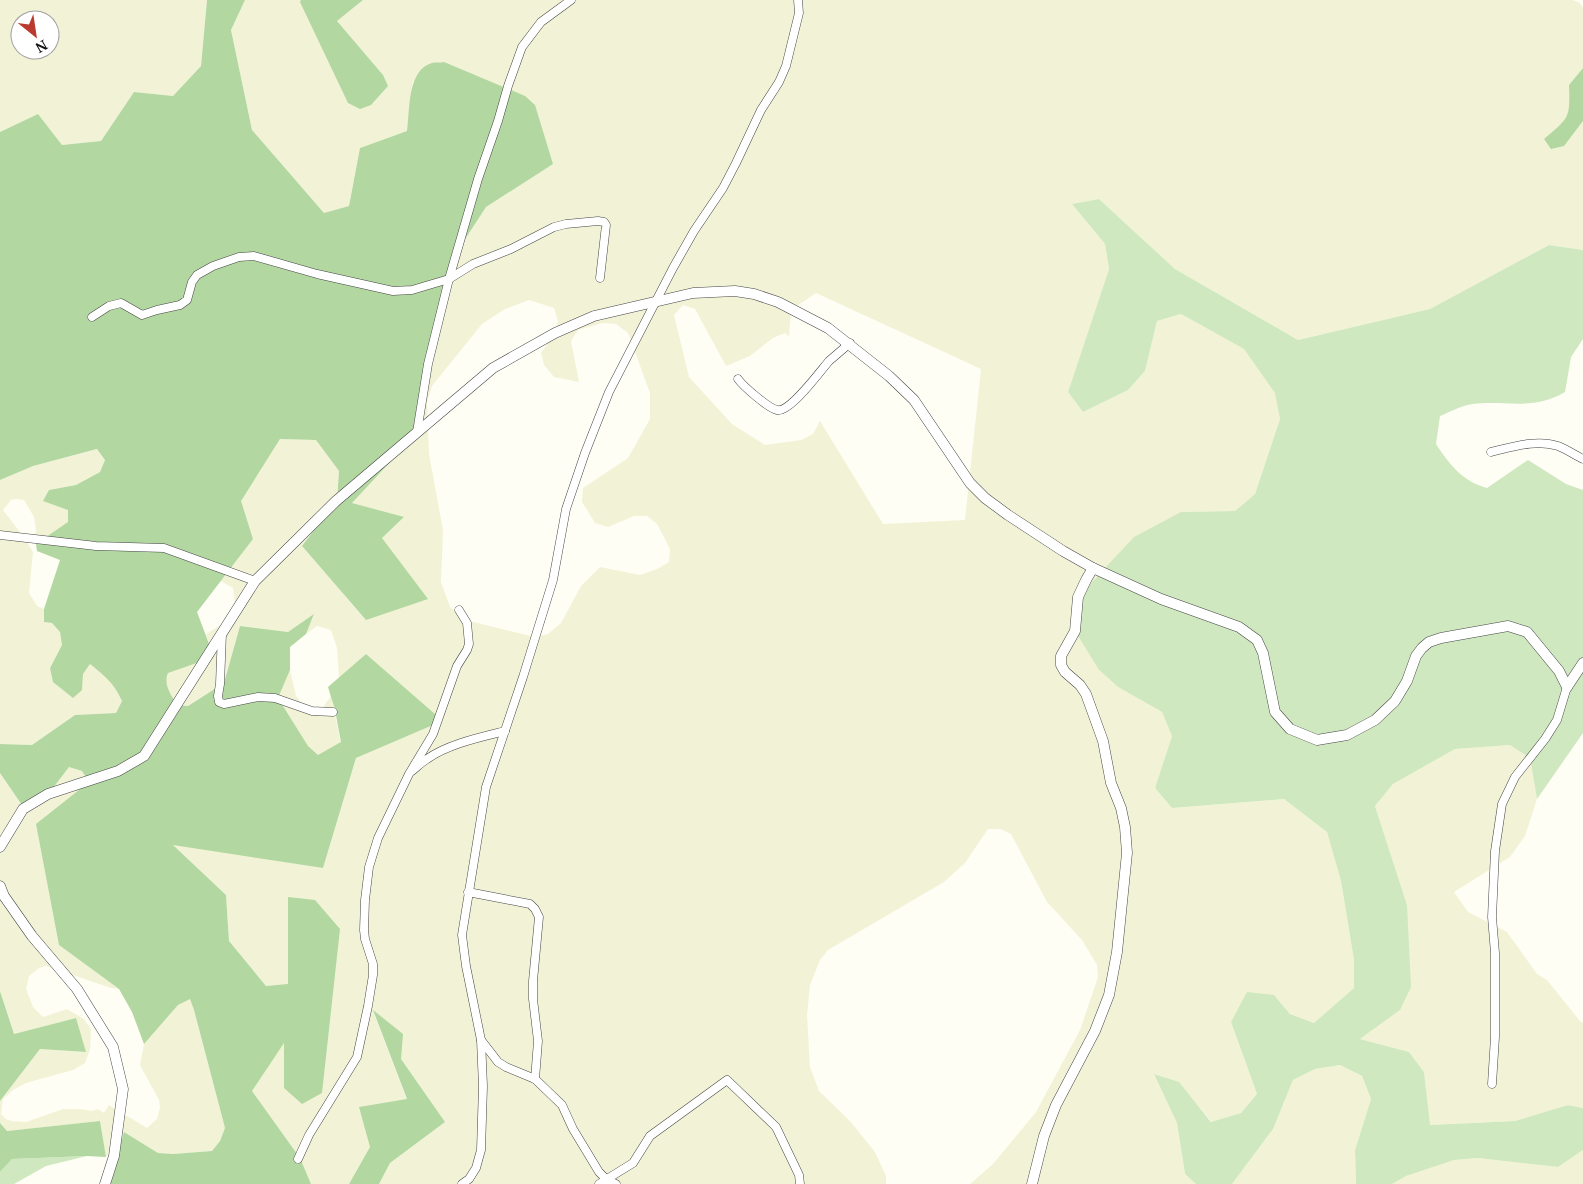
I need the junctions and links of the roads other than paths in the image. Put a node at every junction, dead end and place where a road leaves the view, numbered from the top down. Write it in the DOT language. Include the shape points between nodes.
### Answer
graph roads {
  1 [pos="570,0"];
  2 [pos="798,0"];
  3 [pos="600,278"];
  4 [pos="449,279"];
  5 [pos="657,301"];
  6 [pos="92,317"];
  7 [pos="850,343"];
  8 [pos="738,379"];
  9 [pos="417,432"];
  10 [pos="1491,452"];
  11 [pos="1583,459"];
  12 [pos="0,535"];
  13 [pos="1093,568"];
  14 [pos="255,581"];
  15 [pos="459,610"];
  16 [pos="222,633"];
  17 [pos="1583,663"];
  18 [pos="1567,687"];
  19 [pos="333,712"];
  20 [pos="505,731"];
  21 [pos="408,774"];
  22 [pos="0,847"];
  23 [pos="0,886"];
  24 [pos="468,892"];
  25 [pos="481,1040"];
  26 [pos="535,1079"];
  27 [pos="1492,1084"];
  28 [pos="298,1160"];
  29 [pos="606,1179"];
  30 [pos="105,1184"];
  31 [pos="462,1184"];
  32 [pos="599,1184"];
  33 [pos="616,1184"];
  34 [pos="800,1184"];
  35 [pos="1032,1184"];
  1 -- 4 [label="street" via="542,22 522,47"];
  2 -- 5 [label="street" via="799,13 779,82 761,110 723,188 694,231"];
  3 -- 4 [label="street" via="606,225 598,221 554,227 473,264"];
  4 -- 6 [label="street" via="412,290 393,291 254,256 239,257 197,275 187,300 180,305 142,315 121,303 109,306"];
  4 -- 9 [label="street" via="428,364"];
  5 -- 7 [label="street" via="693,293 735,291 754,294 805,315"];
  5 -- 9 [label="street" via="594,316 555,333 493,368"];
  5 -- 20 [label="street" via="609,392 584,453 566,509 553,580"];
  7 -- 8 [label="street" via="781,410 772,408"];
  7 -- 13 [label="street" via="914,400 970,483 985,498"];
  9 -- 14 [label="street" via="336,501"];
  10 -- 11 [label="street" via="1526,444 1546,444 1559,446"];
  12 -- 14 [label="street" via="96,546 164,548"];
  13 -- 18 [label="street" via="1161,599 1239,627 1257,640 1263,653 1275,712 1290,730 1317,740 1347,735 1375,720 1395,701 1422,648 1441,638 1508,626 1527,632 1559,671"];
  13 -- 35 [label="street" via="1078,597 1075,631 1061,656 1061,665 1086,694 1103,741 1111,783 1121,808 1127,853 1117,952 1109,995 1095,1031 1056,1105"];
  14 -- 16 [label="street"];
  15 -- 21 [label="street" via="466,620 469,644 457,666 434,734"];
  16 -- 19 [label="street" via="220,702 276,698 306,709"];
  16 -- 22 [label="street" via="144,756 118,771 48,794 23,809"];
  17 -- 18 [label="street"];
  18 -- 27 [label="street" via="1557,720 1515,777 1502,804 1495,851 1492,917 1495,953"];
  20 -- 21 [label="street" via="446,749"];
  20 -- 24 [label="street" via="486,787"];
  21 -- 28 [label="street" via="378,838 369,867 364,930 373,975 357,1057 309,1135"];
  23 -- 30 [label="street" via="32,936 77,989 113,1047 123,1090 114,1156"];
  24 -- 25 [label="street" via="462,935"];
  24 -- 26 [label="street" via="530,904 538,917 533,981 538,1041"];
  25 -- 26 [label="street" via="498,1062"];
  25 -- 31 [label="street" via="481,1150 476,1168"];
  26 -- 29 [label="street" via="562,1105 572,1128"];
  29 -- 32 [label="street"];
  29 -- 33 [label="street"];
  29 -- 34 [label="street" via="633,1163 650,1136 727,1080 776,1127"];
}
